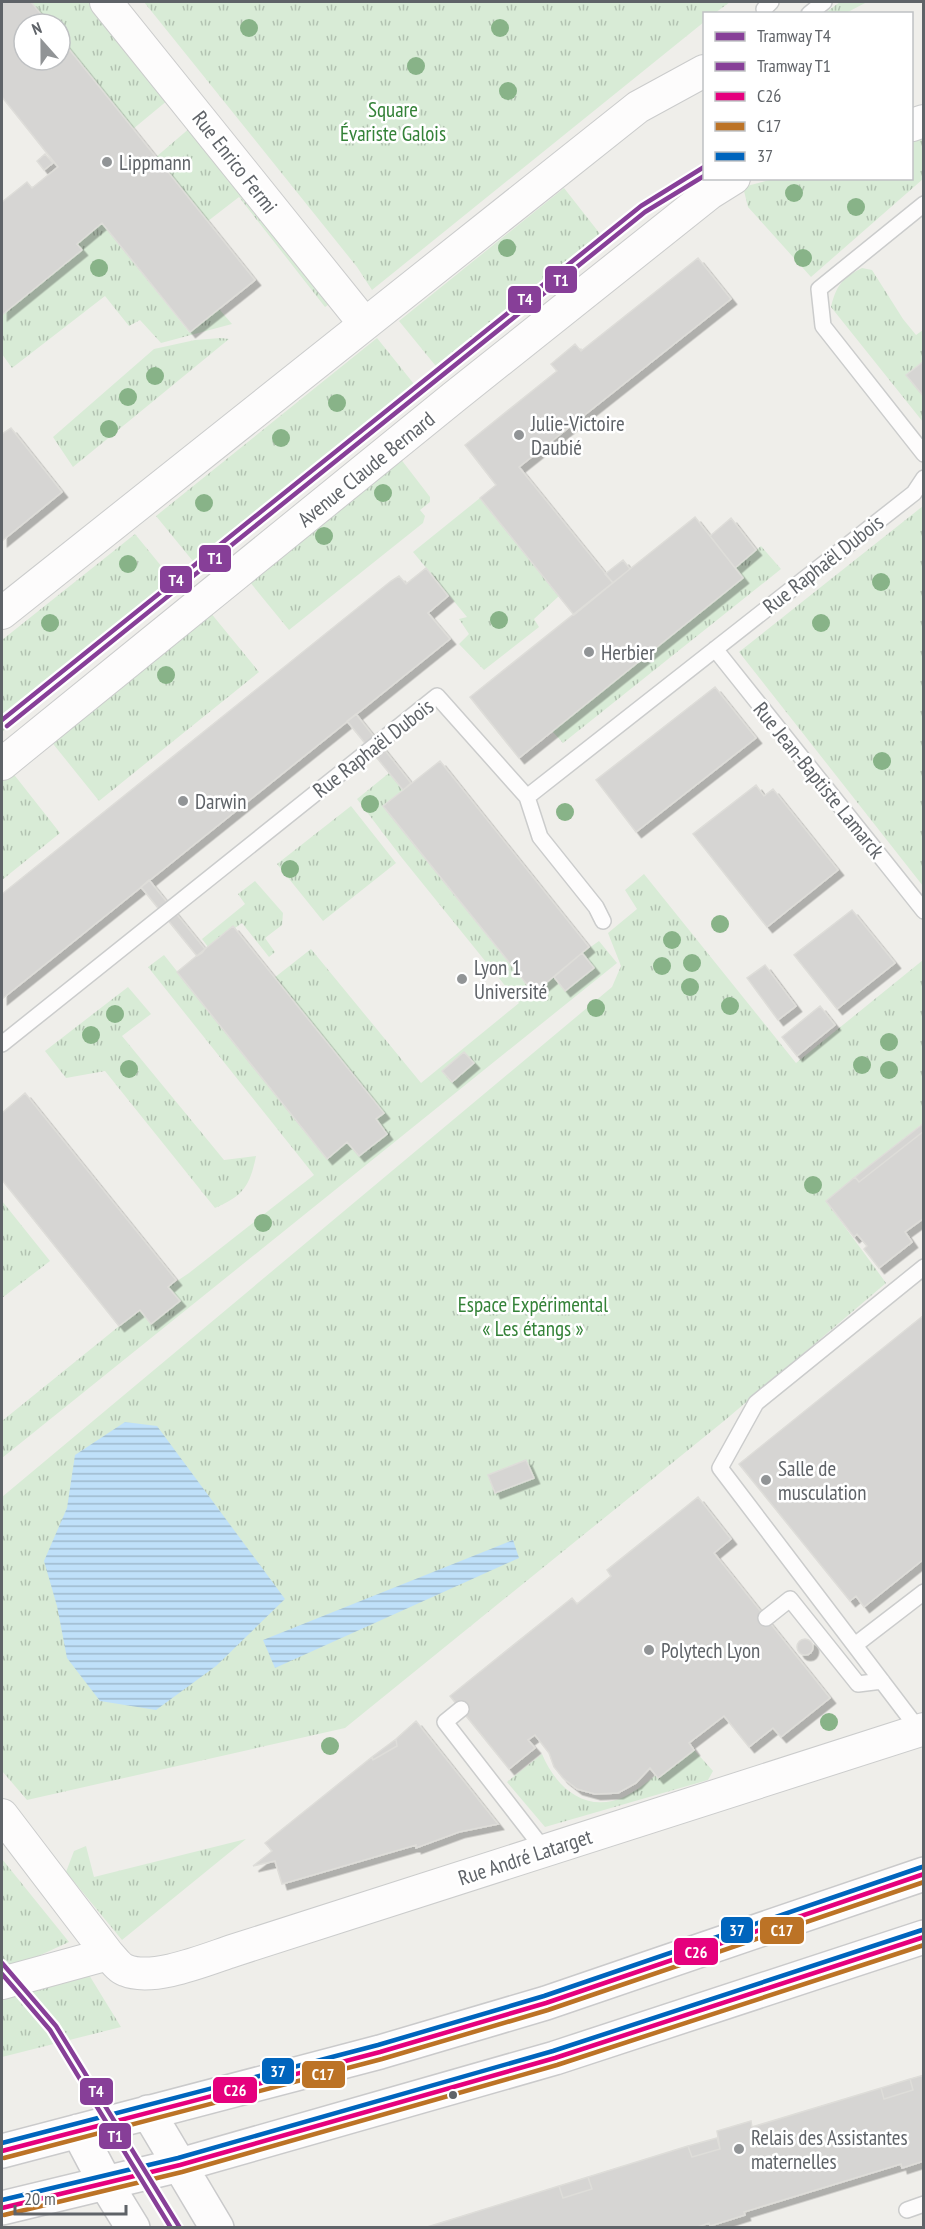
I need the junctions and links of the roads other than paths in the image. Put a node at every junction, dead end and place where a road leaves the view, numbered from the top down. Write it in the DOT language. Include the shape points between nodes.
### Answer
graph roads {
  1 [pos="106,2"];
  2 [pos="824,2"];
  3 [pos="812,12"];
  4 [pos="703,72"];
  5 [pos="731,180"];
  6 [pos="921,210"];
  7 [pos="364,323"];
  8 [pos="924,454"];
  9 [pos="924,478"];
  10 [pos="2,613"];
  11 [pos="715,649"];
  12 [pos="2,764"];
  13 [pos="527,797"];
  14 [pos="924,910"];
  15 [pos="603,921"];
  16 [pos="2,1044"];
  17 [pos="924,1267"];
  18 [pos="924,1592"];
  19 [pos="766,1618"];
  20 [pos="855,1645"];
  21 [pos="882,1681"];
  22 [pos="461,1710"];
  23 [pos="921,1730"];
  24 [pos="2,1815"];
  25 [pos="545,1851"];
  26 [pos="924,1874"];
  27 [pos="924,1937"];
  28 [pos="116,1962"];
  29 [pos="2,1983"];
  30 [pos="148,2112"];
  31 [pos="78,2131"];
  32 [pos="2,2151"];
  33 [pos="180,2165"];
  34 [pos="106,2184"];
  35 [pos="924,2204"];
  36 [pos="2,2208"];
  37 [pos="907,2210"];
  38 [pos="133,2228"];
  39 [pos="217,2228"];
  1 -- 7 [label="street, Rue Enrico Fermi"];
  2 -- 3 [label="lane"];
  4 -- 7 [label="street" via="638,107"];
  5 -- 12 [label="street, Avenue Claude Bernard" via="462,390"];
  6 -- 8 [label="lane" via="819,289 823,326"];
  7 -- 10 [label="street"];
  9 -- 11 [label="lane, Rue Raphaël Dubois" via="914,493"];
  11 -- 13 [label="lane, Rue Raphaël Dubois"];
  11 -- 14 [label="lane, Rue Jean-Baptiste Lamarck"];
  13 -- 15 [label="lane" via="540,837 597,907"];
  13 -- 16 [label="lane, Rue Raphaël Dubois" via="437,696"];
  17 -- 20 [label="lane" via="756,1402 720,1468"];
  18 -- 20 [label="lane"];
  19 -- 21 [label="lane" via="790,1599 858,1684"];
  20 -- 21 [label="lane"];
  21 -- 23 [label="lane"];
  22 -- 25 [label="lane" via="445,1722"];
  23 -- 25 [label="street, Rue André Latarget"];
  24 -- 28 [label="street"];
  25 -- 28 [label="street, Rue André Latarget" via="183,1967 151,1974"];
  26 -- 30 [label="street" via="546,2003 380,2052"];
  27 -- 33 [label="street" via="555,2058"];
  28 -- 29 [label="street, Rue André Latarget"];
  30 -- 31 [label="street"];
  30 -- 33 [label="street"];
  31 -- 32 [label="street"];
  31 -- 34 [label="street"];
  33 -- 34 [label="street"];
  33 -- 39 [label="street"];
  34 -- 36 [label="street"];
  34 -- 38 [label="street"];
  35 -- 37 [label="lane"];
}
